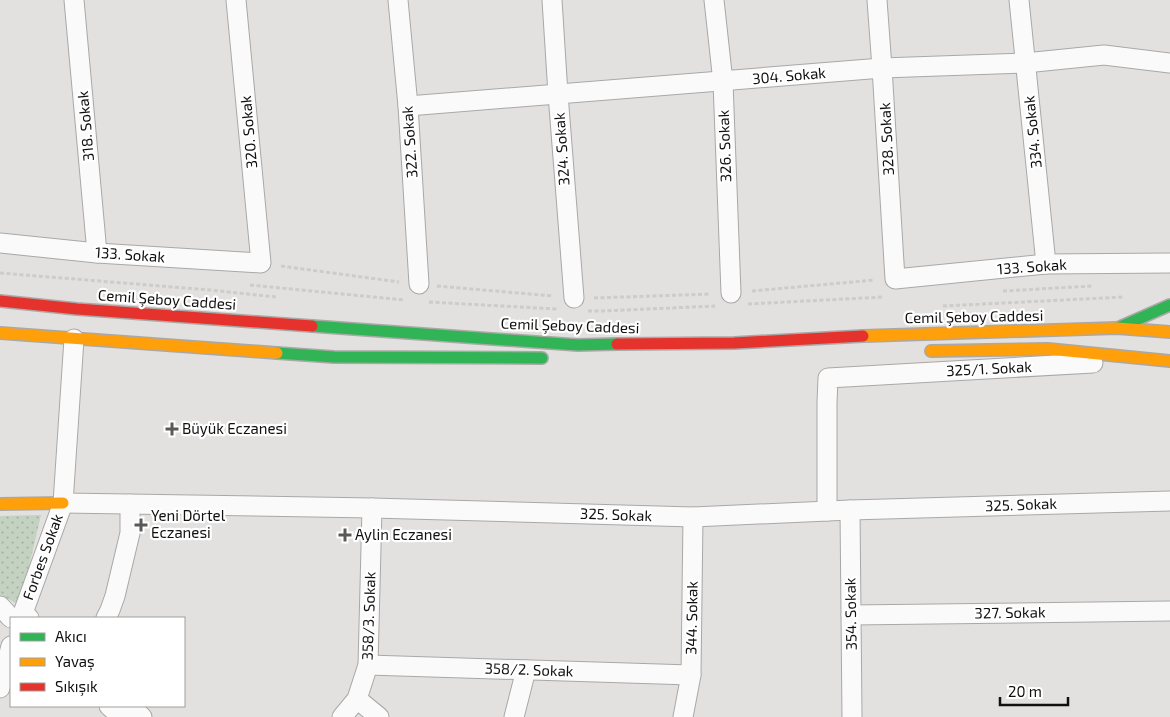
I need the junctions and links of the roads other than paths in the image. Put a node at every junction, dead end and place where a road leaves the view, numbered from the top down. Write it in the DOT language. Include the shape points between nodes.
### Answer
graph roads {
  1 [pos="74,0"];
  2 [pos="236,0"];
  3 [pos="398,0"];
  4 [pos="552,0"];
  5 [pos="714,0"];
  6 [pos="877,0"];
  7 [pos="1019,0"];
  8 [pos="1025,63"];
  9 [pos="1170,63"];
  10 [pos="882,68"];
  11 [pos="723,82"];
  12 [pos="558,94"];
  13 [pos="408,106"];
  14 [pos="0,243"];
  15 [pos="97,253"];
  16 [pos="261,263"];
  17 [pos="1170,263"];
  18 [pos="1046,264"];
  19 [pos="895,278"];
  20 [pos="418,284"];
  21 [pos="730,293"];
  22 [pos="574,298"];
  23 [pos="0,302"];
  24 [pos="1170,305"];
  25 [pos="1117,328"];
  26 [pos="1170,332"];
  27 [pos="0,333"];
  28 [pos="74,339"];
  29 [pos="916,351"];
  30 [pos="555,358"];
  31 [pos="1150,360"];
  32 [pos="1170,360"];
  33 [pos="1170,500"];
  34 [pos="63,503"];
  35 [pos="0,504"];
  36 [pos="130,504"];
  37 [pos="372,508"];
  38 [pos="850,510"];
  39 [pos="827,511"];
  40 [pos="693,517"];
  41 [pos="0,606"];
  42 [pos="1170,611"];
  43 [pos="851,615"];
  44 [pos="21,617"];
  45 [pos="106,617"];
  46 [pos="10,650"];
  47 [pos="368,665"];
  48 [pos="526,670"];
  49 [pos="691,675"];
  50 [pos="0,688"];
  51 [pos="357,699"];
  52 [pos="110,707"];
  53 [pos="131,707"];
  54 [pos="122,717"];
  55 [pos="142,717"];
  56 [pos="342,717"];
  57 [pos="379,717"];
  58 [pos="514,717"];
  59 [pos="683,717"];
  60 [pos="852,717"];
  1 -- 15 [label="street, 318. Sokak"];
  2 -- 16 [label="street, 320. Sokak"];
  3 -- 13 [label="street, 322. Sokak"];
  4 -- 12 [label="street, 324. Sokak"];
  5 -- 11 [label="street, 326. Sokak"];
  6 -- 10 [label="street, 328. Sokak"];
  7 -- 8 [label="street, 334. Sokak"];
  8 -- 9 [label="street, 304. Sokak" via="1104,55"];
  8 -- 10 [label="street, 304. Sokak"];
  8 -- 18 [label="street, 334. Sokak"];
  10 -- 11 [label="street, 304. Sokak"];
  10 -- 19 [label="street, 328. Sokak"];
  11 -- 12 [label="street, 304. Sokak"];
  11 -- 21 [label="street, 326. Sokak"];
  12 -- 13 [label="street, 304. Sokak"];
  12 -- 22 [label="street, 324. Sokak"];
  13 -- 20 [label="street, 322. Sokak"];
  14 -- 15 [label="street, 133. Sokak"];
  15 -- 16 [label="street, 133. Sokak"];
  17 -- 18 [label="street, 133. Sokak"];
  18 -- 19 [label="street, 133. Sokak"];
  23 -- 25 [label="main road, Cemil Şeboy Caddesi" via="578,345 734,343"];
  24 -- 25 [label="main road"];
  25 -- 26 [label="main road, Cemil Şeboy Caddesi"];
  27 -- 28 [label="main road"];
  28 -- 30 [label="main road" via="334,357"];
  28 -- 34 [label="street"];
  29 -- 31 [label="main road" via="1048,349"];
  31 -- 32 [label="main road"];
  31 -- 39 [label="street, 325/1. Sokak" via="828,378"];
  33 -- 38 [label="street, 325. Sokak"];
  34 -- 35 [label="main road, Forbes Sokak"];
  34 -- 36 [label="street, 325. Sokak"];
  34 -- 44 [label="street, Forbes Sokak"];
  36 -- 37 [label="street, 325. Sokak"];
  36 -- 45 [label="street" via="130,533 115,596"];
  37 -- 40 [label="street, 325. Sokak"];
  37 -- 47 [label="street, 358/3. Sokak"];
  38 -- 39 [label="street, 325. Sokak"];
  38 -- 43 [label="street, 354. Sokak"];
  39 -- 40 [label="street, 325. Sokak"];
  40 -- 49 [label="street, 344. Sokak"];
  41 -- 44 [label="street, Forbes Sokak"];
  42 -- 43 [label="street, 327. Sokak"];
  43 -- 60 [label="street, 354. Sokak"];
  46 -- 50 [label="street"];
  47 -- 48 [label="street, 358/2. Sokak"];
  47 -- 51 [label="street, 358/3. Sokak"];
  48 -- 49 [label="street, 358/2. Sokak"];
  48 -- 58 [label="street"];
  49 -- 59 [label="street, 344. Sokak"];
  51 -- 56 [label="street, 358/3. Sokak"];
  51 -- 57 [label="street"];
  52 -- 54 [label="street"];
  53 -- 55 [label="street"];
}
